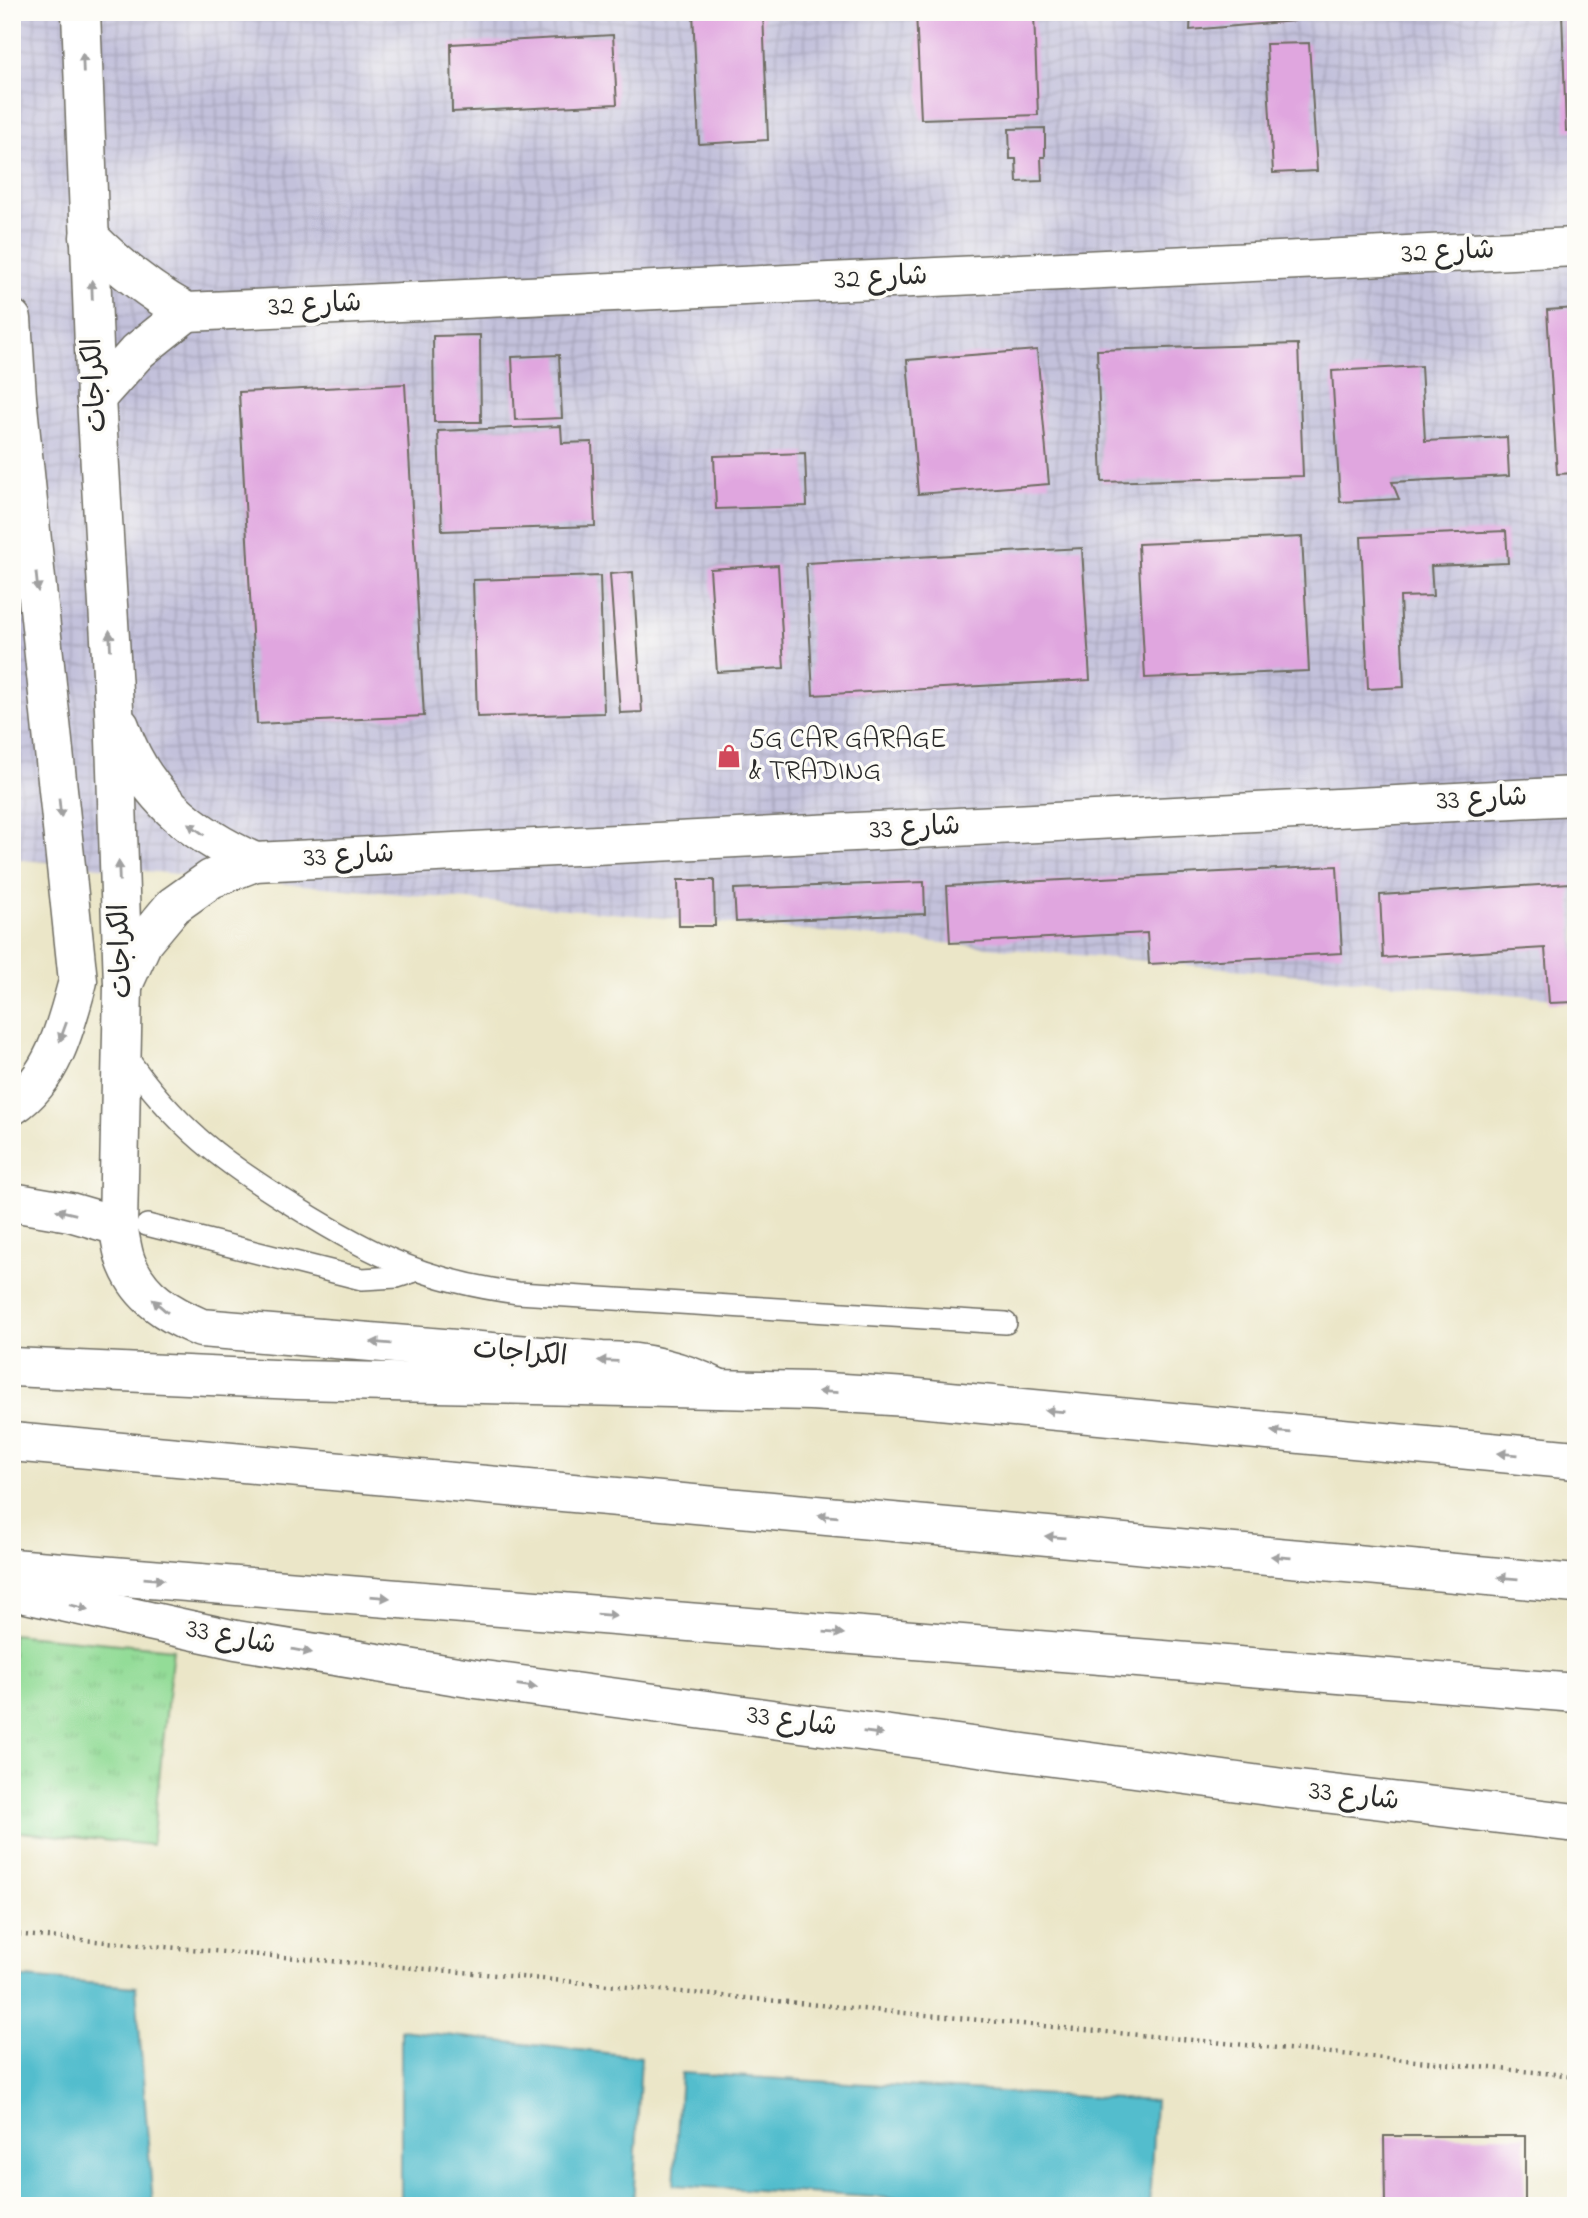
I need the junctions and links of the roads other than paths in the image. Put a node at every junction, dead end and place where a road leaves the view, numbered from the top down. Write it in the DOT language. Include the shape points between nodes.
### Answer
graph roads {
  1 [pos="81,12"];
  2 [pos="89,237"];
  3 [pos="1576,247"];
  4 [pos="187,312"];
  5 [pos="12,319"];
  6 [pos="15,395"];
  7 [pos="96,398"];
  8 [pos="114,708"];
  9 [pos="1576,796"];
  10 [pos="255,862"];
  11 [pos="123,985"];
  12 [pos="123,1051"];
  13 [pos="12,1107"];
  14 [pos="12,1202"];
  15 [pos="132,1226"];
  16 [pos="415,1271"];
  17 [pos="1006,1323"];
  18 [pos="12,1367"];
  19 [pos="720,1389"];
  20 [pos="12,1442"];
  21 [pos="1576,1461"];
  22 [pos="12,1568"];
  23 [pos="1576,1584"];
  24 [pos="12,1591"];
  25 [pos="1576,1693"];
  26 [pos="1576,1822"];
  2 -- 1 [label="main road, الكراجات, one-way"];
  2 -- 4 [label="main road" via="135,279"];
  7 -- 2 [label="main road, الكراجات, one-way"];
  3 -- 4 [label="main road, شارع 32"];
  4 -- 7 [label="main road" via="138,351"];
  5 -- 6 [label="main road, الكراجات"];
  6 -- 13 [label="main road, الكراجات, one-way" via="78,981 64,1033 43,1075"];
  8 -- 7 [label="main road, الكراجات, one-way"];
  10 -- 8 [label="main road, شارع 33, one-way" via="222,847 164,803 125,742"];
  11 -- 8 [label="main road, الكراجات, one-way"];
  9 -- 10 [label="main road, شارع 33"];
  10 -- 11 [label="main road, شارع 33" via="211,879 173,906 143,942"];
  11 -- 12 [label="main road, الكراجات"];
  12 -- 15 [label="main road, الكراجات"];
  12 -- 16 [label="lane" via="165,1107 216,1155 351,1241"];
  15 -- 14 [label="main road, one-way"];
  15 -- 16 [label="lane" via="362,1279"];
  19 -- 15 [label="main road, الكراجات, one-way" via="692,1375 632,1361 201,1328 170,1314 145,1292 127,1264"];
  16 -- 17 [label="lane" via="518,1293"];
  18 -- 19 [label="main road" via="298,1380"];
  21 -- 19 [label="main road, one-way" via="907,1397"];
  23 -- 20 [label="main road, one-way"];
  22 -- 25 [label="main road, شارع 33, one-way"];
  24 -- 26 [label="main road, شارع 33, one-way" via="236,1640 449,1675 1277,1788"];
}
